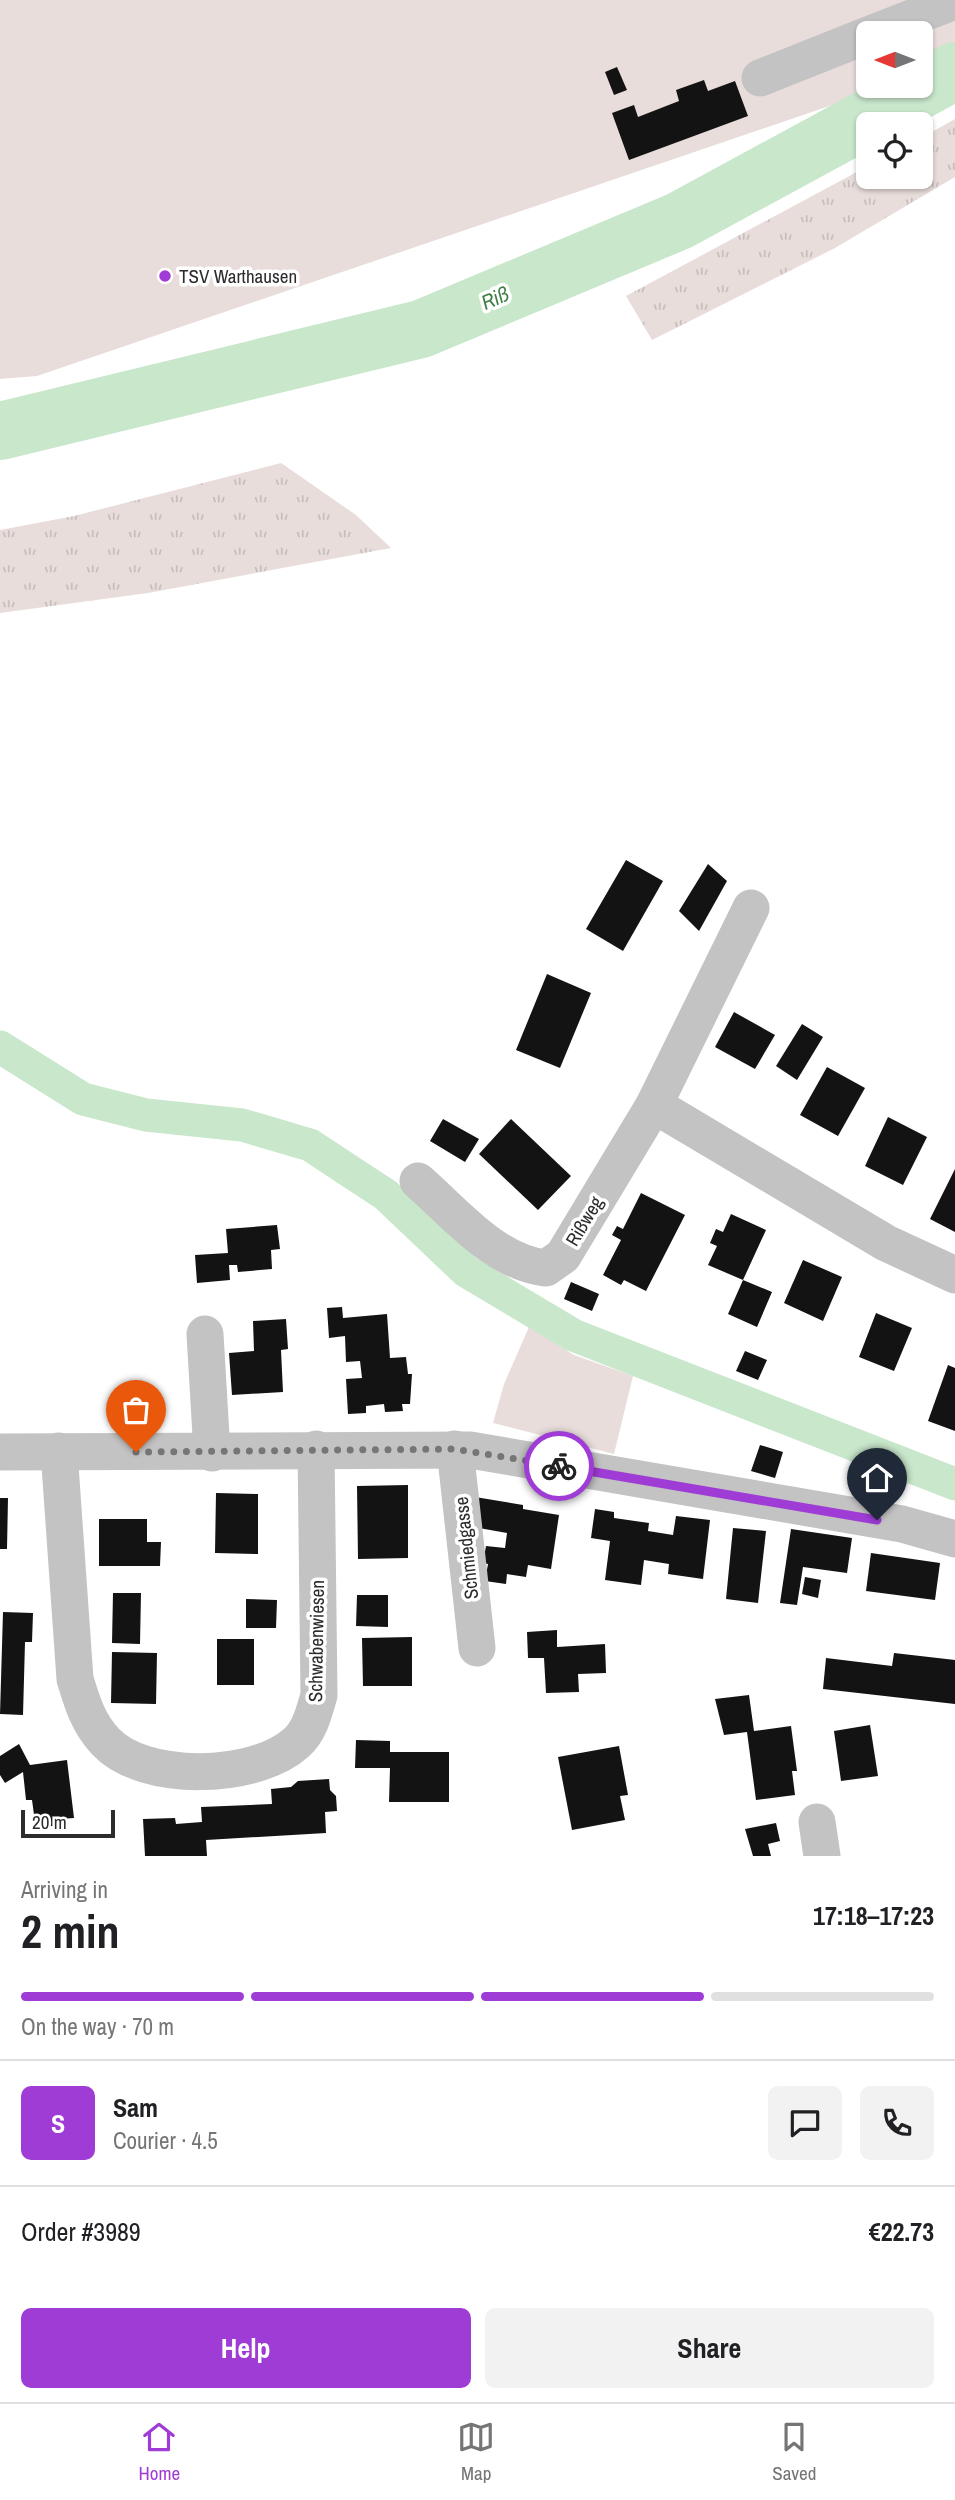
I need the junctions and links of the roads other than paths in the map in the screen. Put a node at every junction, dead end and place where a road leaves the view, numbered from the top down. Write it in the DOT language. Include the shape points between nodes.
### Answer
graph roads {
  1 [pos="955,1"];
  2 [pos="904,21"];
  3 [pos="856,40"];
  4 [pos="760,78"];
  5 [pos="751,908"];
  6 [pos="654,1105"];
  7 [pos="418,1181"];
  8 [pos="955,1275"];
  9 [pos="205,1334"];
  10 [pos="455,1449"];
  11 [pos="316,1450"];
  12 [pos="59,1451"];
  13 [pos="0,1452"];
  14 [pos="212,1453"];
  15 [pos="955,1539"];
  16 [pos="477,1648"];
  1 -- 2 [label="street"];
  3 -- 4 [label="street"];
  5 -- 6 [label="street, Rißweg"];
  6 -- 7 [label="street, Rißweg" via="563,1256 546,1268 525,1265 499,1252"];
  6 -- 8 [label="street" via="886,1243"];
  9 -- 14 [label="street"];
  10 -- 11 [label="street"];
  10 -- 15 [label="street" via="902,1524"];
  10 -- 16 [label="street, Schmiedgasse"];
  11 -- 12 [label="street, Schwabenwiesen" via="319,1695 298,1742 267,1762 221,1772 176,1770 135,1760 106,1743 85,1713 75,1679"];
  11 -- 14 [label="street"];
  12 -- 13 [label="street"];
  12 -- 14 [label="street"];
}
